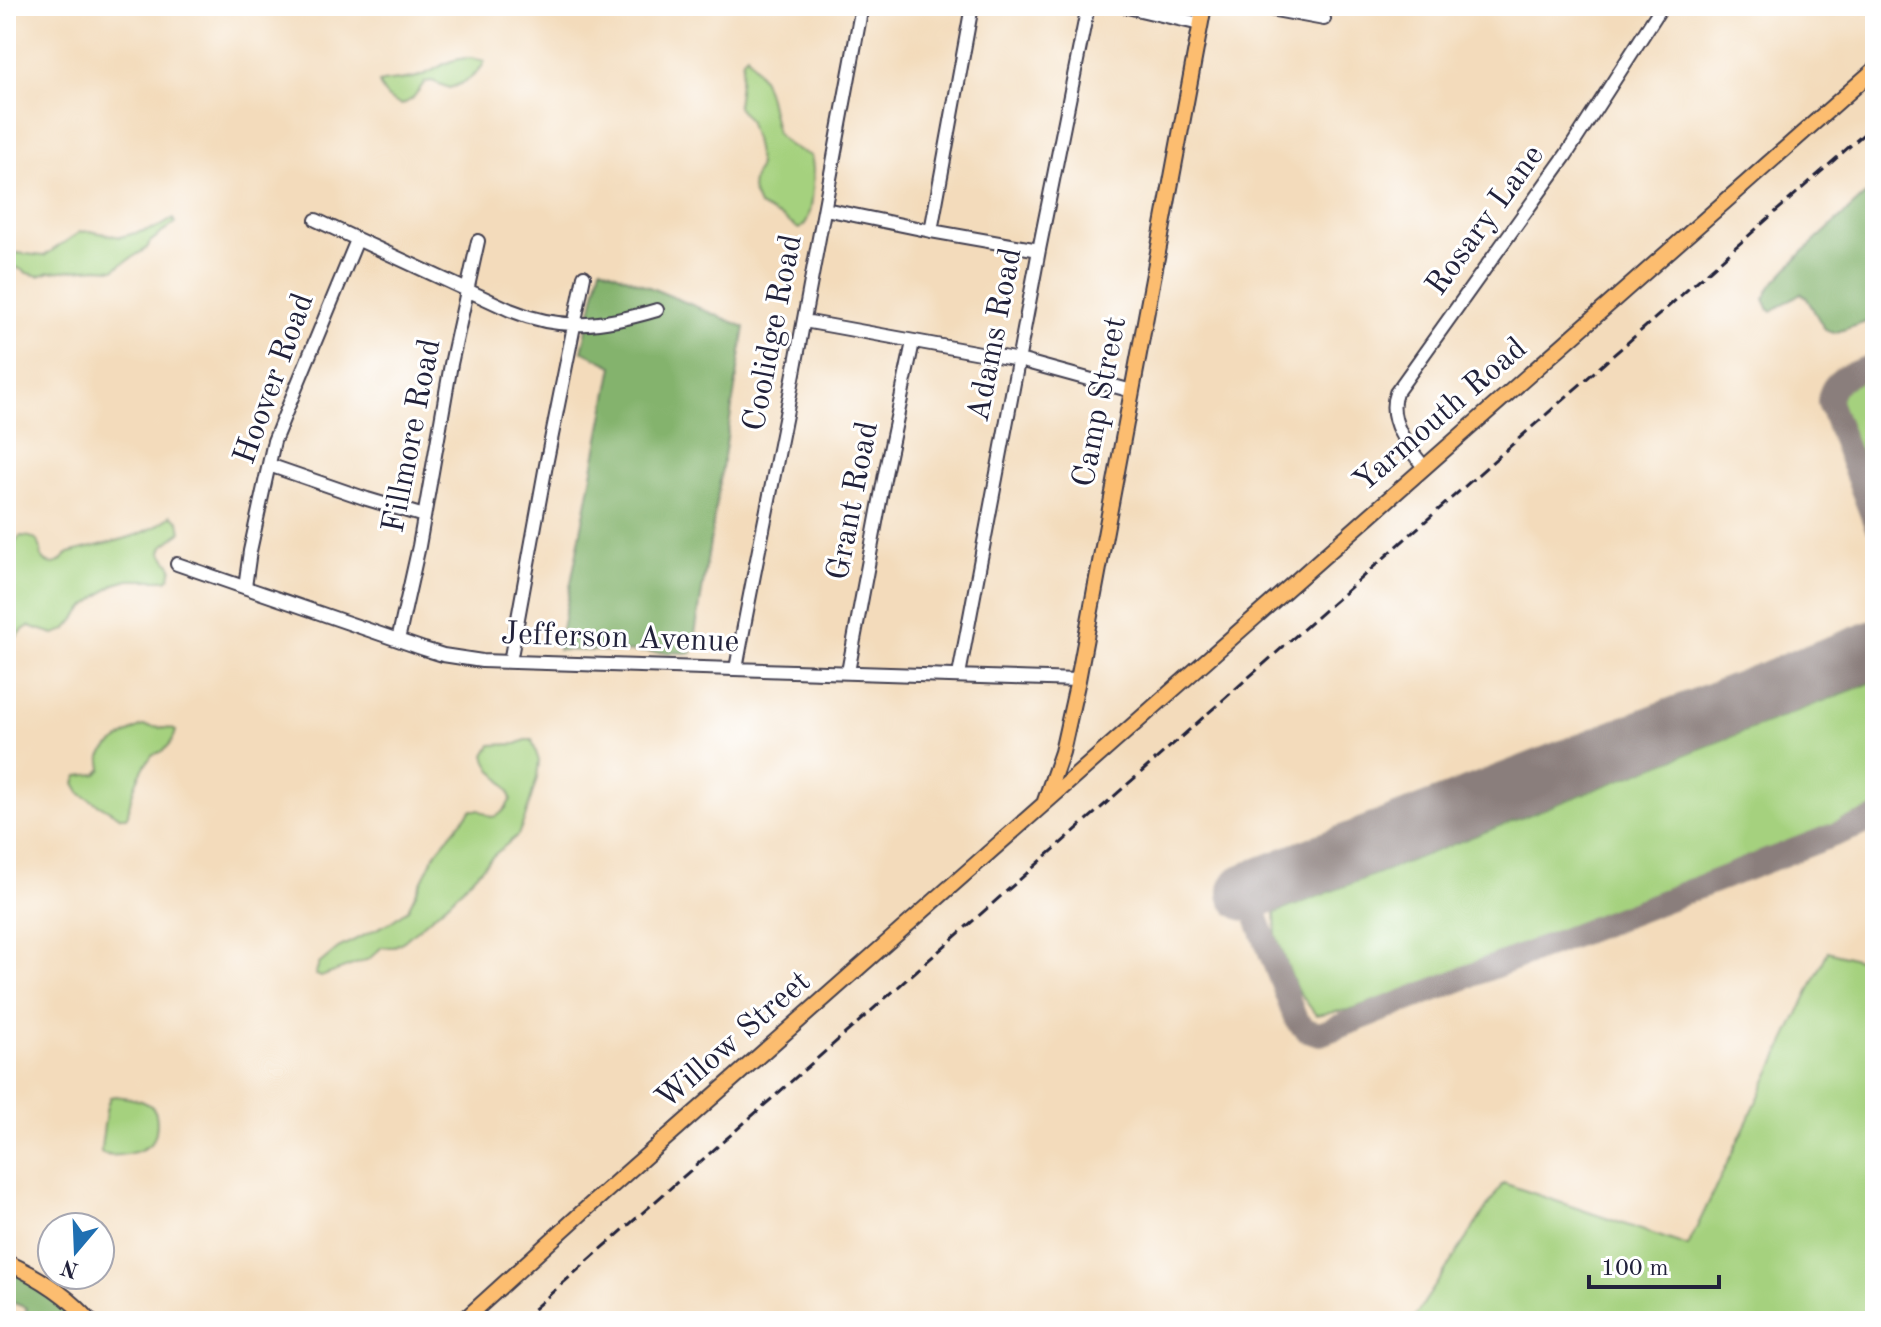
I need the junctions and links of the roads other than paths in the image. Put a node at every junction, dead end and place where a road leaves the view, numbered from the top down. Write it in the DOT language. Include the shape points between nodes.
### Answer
graph roads {
  1 [pos="862,6"];
  2 [pos="972,6"];
  3 [pos="1088,6"];
  4 [pos="1123,6"];
  5 [pos="1204,6"];
  6 [pos="1253,6"];
  7 [pos="1662,6"];
  8 [pos="1324,19"];
  9 [pos="1200,24"];
  10 [pos="1875,69"];
  11 [pos="825,209"];
  12 [pos="316,220"];
  13 [pos="931,231"];
  14 [pos="357,240"];
  15 [pos="478,241"];
  16 [pos="1039,250"];
  17 [pos="584,276"];
  18 [pos="468,291"];
  19 [pos="657,310"];
  20 [pos="804,321"];
  21 [pos="573,325"];
  22 [pos="913,342"];
  23 [pos="1019,360"];
  24 [pos="1132,391"];
  25 [pos="269,465"];
  26 [pos="1425,468"];
  27 [pos="424,516"];
  28 [pos="177,564"];
  29 [pos="245,587"];
  30 [pos="398,640"];
  31 [pos="510,662"];
  32 [pos="736,669"];
  33 [pos="848,672"];
  34 [pos="959,675"];
  35 [pos="1078,680"];
  36 [pos="1062,752"];
  37 [pos="1081,772"];
  38 [pos="1043,806"];
  39 [pos="6,1262"];
  40 [pos="90,1321"];
  41 [pos="463,1321"];
  1 -- 11 [label="street, Coolidge Road"];
  2 -- 13 [label="street"];
  3 -- 16 [label="street, Adams Road"];
  4 -- 9 [label="street"];
  5 -- 9 [label="main road, Camp Street"];
  6 -- 8 [label="street"];
  7 -- 26 [label="street, Rosary Lane" via="1566,155 1396,393 1396,422"];
  9 -- 24 [label="main road, Camp Street"];
  10 -- 26 [label="main road, Yarmouth Road"];
  11 -- 13 [label="street"];
  11 -- 20 [label="street, Coolidge Road"];
  12 -- 14 [label="street"];
  13 -- 16 [label="street"];
  14 -- 18 [label="street"];
  14 -- 25 [label="street, Hoover Road" via="274,441"];
  15 -- 18 [label="street, Fillmore Road"];
  16 -- 23 [label="street, Adams Road"];
  17 -- 21 [label="street"];
  18 -- 21 [label="street" via="520,314"];
  18 -- 27 [label="street, Fillmore Road"];
  19 -- 21 [label="street" via="621,321"];
  20 -- 22 [label="street"];
  20 -- 32 [label="street, Coolidge Road"];
  21 -- 31 [label="street"];
  22 -- 23 [label="street"];
  22 -- 33 [label="street, Grant Road"];
  23 -- 24 [label="street"];
  23 -- 34 [label="street, Adams Road"];
  24 -- 35 [label="main road, Camp Street"];
  25 -- 27 [label="street"];
  25 -- 29 [label="street, Hoover Road"];
  26 -- 37 [label="main road, Yarmouth Road"];
  27 -- 30 [label="street, Fillmore Road"];
  28 -- 29 [label="street, Jefferson Avenue"];
  29 -- 30 [label="street, Jefferson Avenue"];
  30 -- 31 [label="street, Jefferson Avenue" via="443,655"];
  31 -- 32 [label="street, Jefferson Avenue"];
  32 -- 33 [label="street, Jefferson Avenue"];
  33 -- 34 [label="street, Jefferson Avenue"];
  34 -- 35 [label="street, Jefferson Avenue"];
  35 -- 36 [label="main road, Camp Street"];
  36 -- 37 [label="main road"];
  36 -- 38 [label="main road, Camp Street"];
  37 -- 38 [label="main road, Yarmouth Road"];
  38 -- 41 [label="main road, Willow Street"];
  39 -- 40 [label="main road" via="59,1293"];
}
